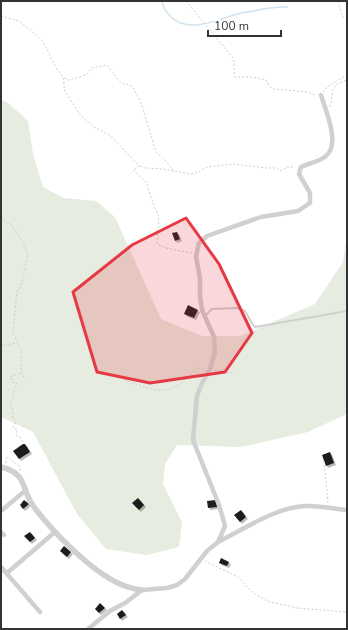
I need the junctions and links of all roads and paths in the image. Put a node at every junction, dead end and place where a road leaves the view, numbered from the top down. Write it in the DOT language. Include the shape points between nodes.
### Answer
graph roads {
  1 [pos="186,1"];
  2 [pos="338,1"];
  3 [pos="1,16"];
  4 [pos="347,20"];
  5 [pos="347,75"];
  6 [pos="63,78"];
  7 [pos="347,80"];
  8 [pos="321,94"];
  9 [pos="327,115"];
  10 [pos="139,166"];
  11 [pos="301,167"];
  12 [pos="173,170"];
  13 [pos="1,218"];
  14 [pos="196,256"];
  15 [pos="347,311"];
  16 [pos="205,316"];
  17 [pos="16,342"];
  18 [pos="1,346"];
  19 [pos="210,369"];
  20 [pos="21,372"];
  21 [pos="233,373"];
  22 [pos="24,378"];
  23 [pos="124,380"];
  24 [pos="22,443"];
  25 [pos="324,461"];
  26 [pos="1,467"];
  27 [pos="26,490"];
  28 [pos="328,507"];
  29 [pos="347,510"];
  30 [pos="1,512"];
  31 [pos="55,532"];
  32 [pos="218,542"];
  33 [pos="201,559"];
  34 [pos="1,567"];
  35 [pos="7,574"];
  36 [pos="142,590"];
  37 [pos="40,612"];
  38 [pos="347,612"];
  39 [pos="88,629"];
  1 -- 8 [label="path" via="233,58 235,78 252,77 266,80 274,89"];
  2 -- 4 [label="path" via="342,16"];
  3 -- 6 [label="path" via="19,22 42,40"];
  5 -- 8 [label="path" via="327,87"];
  6 -- 10 [label="path" via="65,92 81,116 94,127 110,135"];
  6 -- 12 [label="path" via="69,80 86,75 92,68 107,65 121,82 132,86 140,100 156,152"];
  7 -- 9 [label="path" via="334,86"];
  8 -- 9 [label="street"];
  9 -- 11 [label="street" via="332,134 332,148 323,158"];
  10 -- 12 [label="path"];
  10 -- 14 [label="path" via="133,170 146,182 159,217 156,244"];
  11 -- 12 [label="path" via="288,166 280,171 277,168 233,164 207,167 191,174"];
  11 -- 14 [label="street" via="299,174 310,193 310,203 298,211 261,217 206,236 199,243"];
  13 -- 17 [label="path" via="12,226 28,255 21,286 17,291 13,332"];
  14 -- 16 [label="street" via="202,310"];
  15 -- 16 [label="lane" via="255,327 245,311 237,308 212,309"];
  16 -- 19 [label="street" via="214,337 215,352"];
  17 -- 18 [label="path"];
  17 -- 20 [label="path" via="20,351"];
  19 -- 21 [label="path"];
  19 -- 23 [label="path" via="197,368 169,390 146,388"];
  19 -- 32 [label="street" via="197,396 193,440 225,526"];
  20 -- 22 [label="path"];
  20 -- 24 [label="path" via="10,377 12,382 17,384 10,401 13,419 16,421 13,428 17,429 16,435 21,438"];
  25 -- 28 [label="path"];
  26 -- 27 [label="street" via="16,473"];
  27 -- 30 [label="street"];
  27 -- 31 [label="street" via="33,506"];
  28 -- 29 [label="street"];
  28 -- 32 [label="street" via="303,506 283,511"];
  31 -- 35 [label="street"];
  31 -- 36 [label="street" via="106,577 129,588"];
  32 -- 33 [label="street"];
  33 -- 36 [label="street" via="177,585"];
  33 -- 38 [label="path" via="238,577 252,592 267,601 298,608"];
  34 -- 35 [label="street"];
  35 -- 37 [label="street"];
  36 -- 39 [label="street"];
}
